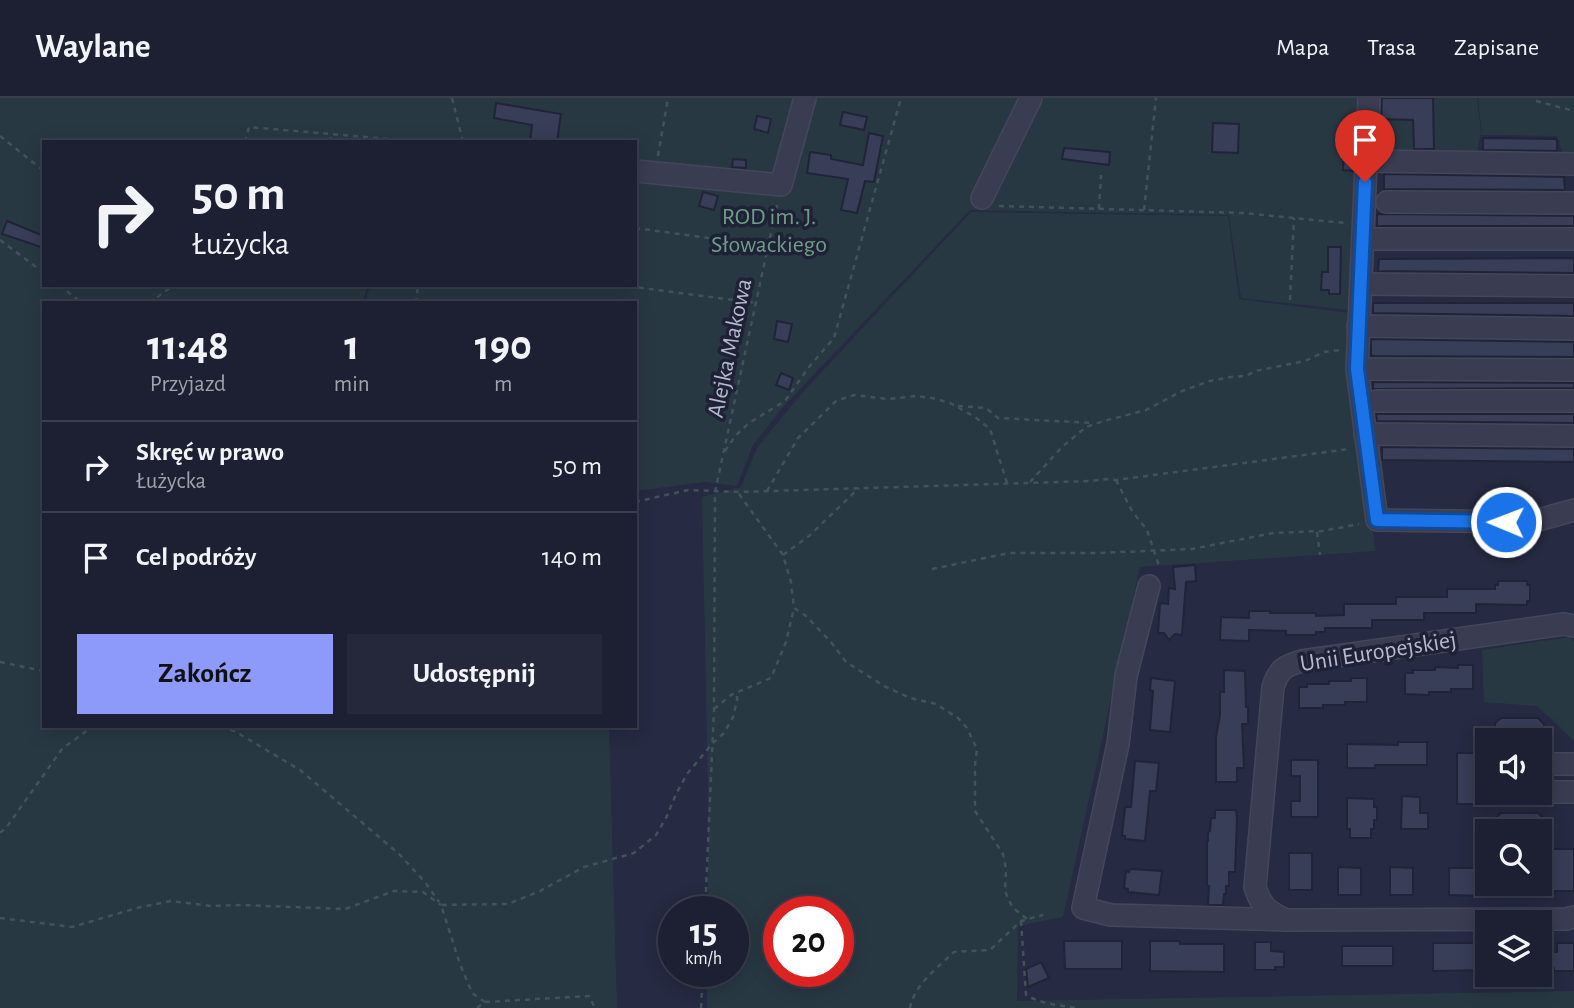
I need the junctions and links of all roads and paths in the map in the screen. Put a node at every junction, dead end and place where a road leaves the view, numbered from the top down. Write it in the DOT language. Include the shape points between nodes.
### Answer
graph roads {
  1 [pos="452,98"];
  2 [pos="668,98"];
  3 [pos="806,98"];
  4 [pos="901,98"];
  5 [pos="1031,98"];
  6 [pos="1156,98"];
  7 [pos="1369,98"];
  8 [pos="1536,101"];
  9 [pos="1574,110"];
  10 [pos="331,134"];
  11 [pos="0,136"];
  12 [pos="245,140"];
  13 [pos="330,140"];
  14 [pos="402,140"];
  15 [pos="462,140"];
  16 [pos="1366,161"];
  17 [pos="1574,163"];
  18 [pos="42,169"];
  19 [pos="645,172"];
  20 [pos="1101,175"];
  21 [pos="781,185"];
  22 [pos="982,198"];
  23 [pos="1387,202"];
  24 [pos="1574,203"];
  25 [pos="1099,209"];
  26 [pos="1144,210"];
  27 [pos="1294,218"];
  28 [pos="637,228"];
  29 [pos="1363,231"];
  30 [pos="1574,239"];
  31 [pos="0,240"];
  32 [pos="769,246"];
  33 [pos="42,272"];
  34 [pos="1361,284"];
  35 [pos="1574,286"];
  36 [pos="62,287"];
  37 [pos="171,287"];
  38 [pos="634,287"];
  39 [pos="1290,300"];
  40 [pos="79,301"];
  41 [pos="152,301"];
  42 [pos="756,303"];
  43 [pos="1358,326"];
  44 [pos="1574,329"];
  45 [pos="1357,360"];
  46 [pos="1574,370"];
  47 [pos="1377,401"];
  48 [pos="1459,401"];
  49 [pos="1574,401"];
  50 [pos="954,406"];
  51 [pos="1098,423"];
  52 [pos="1460,435"];
  53 [pos="1574,436"];
  54 [pos="1366,440"];
  55 [pos="724,454"];
  56 [pos="1116,480"];
  57 [pos="1006,483"];
  58 [pos="1029,483"];
  59 [pos="859,488"];
  60 [pos="766,491"];
  61 [pos="715,492"];
  62 [pos="738,492"];
  63 [pos="637,502"];
  64 [pos="1574,510"];
  65 [pos="1377,520"];
  66 [pos="1317,532"];
  67 [pos="1155,550"];
  68 [pos="783,555"];
  69 [pos="1320,555"];
  70 [pos="1159,566"];
  71 [pos="932,569"];
  72 [pos="1149,586"];
  73 [pos="794,608"];
  74 [pos="1574,626"];
  75 [pos="0,662"];
  76 [pos="42,671"];
  77 [pos="737,693"];
  78 [pos="714,709"];
  79 [pos="90,728"];
  80 [pos="226,728"];
  81 [pos="712,744"];
  82 [pos="1552,764"];
  83 [pos="1574,764"];
  84 [pos="1552,792"];
  85 [pos="1574,792"];
  86 [pos="0,833"];
  87 [pos="706,896"];
  88 [pos="441,905"];
  89 [pos="1043,915"];
  90 [pos="1574,917"];
  91 [pos="0,918"];
  92 [pos="1027,919"];
  93 [pos="1286,920"];
  94 [pos="1021,921"];
  95 [pos="702,987"];
  96 [pos="485,1002"];
  97 [pos="477,1008"];
  98 [pos="595,1008"];
  99 [pos="701,1008"];
  100 [pos="910,1008"];
  101 [pos="1076,1008"];
  1 -- 15 [label="path"];
  2 -- 19 [label="path"];
  3 -- 21 [label="street"];
  4 -- 55 [label="path" via="834,338 785,401 749,423"];
  5 -- 22 [label="street"];
  6 -- 26 [label="path"];
  7 -- 16 [label="street"];
  8 -- 9 [label="path"];
  10 -- 12 [label="path" via="248,127"];
  10 -- 13 [label="path"];
  10 -- 14 [label="path"];
  11 -- 18 [label="path"];
  16 -- 17 [label="street"];
  16 -- 29 [label="street"];
  19 -- 21 [label="street"];
  20 -- 25 [label="path"];
  21 -- 32 [label="path, Alejka Makowa"];
  22 -- 25 [label="path" via="981,204 992,206"];
  23 -- 24 [label="street"];
  25 -- 26 [label="path"];
  26 -- 27 [label="path"];
  27 -- 29 [label="path"];
  27 -- 39 [label="path"];
  28 -- 32 [label="path"];
  29 -- 30 [label="street"];
  29 -- 34 [label="street"];
  31 -- 33 [label="path"];
  32 -- 42 [label="path, Alejka Makowa"];
  34 -- 35 [label="street"];
  34 -- 43 [label="street"];
  36 -- 40 [label="path"];
  37 -- 41 [label="path"];
  38 -- 42 [label="path"];
  42 -- 55 [label="path, Alejka Makowa"];
  43 -- 44 [label="street"];
  43 -- 45 [label="street"];
  45 -- 46 [label="street"];
  45 -- 51 [label="path" via="1347,349 1324,352 1306,361 1210,381 1146,410"];
  45 -- 54 [label="street"];
  47 -- 48 [label="street"];
  48 -- 49 [label="street"];
  48 -- 52 [label="street"];
  50 -- 51 [label="path" via="986,408 998,418"];
  50 -- 57 [label="path" via="989,429"];
  50 -- 60 [label="path" via="916,396 854,396 836,401 798,438"];
  51 -- 58 [label="path" via="1062,447"];
  52 -- 53 [label="street"];
  52 -- 54 [label="street"];
  54 -- 56 [label="path"];
  54 -- 65 [label="street"];
  55 -- 61 [label="path, Alejka Makowa"];
  56 -- 58 [label="path"];
  56 -- 67 [label="path"];
  57 -- 58 [label="path"];
  57 -- 59 [label="path"];
  59 -- 60 [label="path"];
  59 -- 68 [label="path"];
  60 -- 62 [label="path"];
  61 -- 62 [label="path"];
  61 -- 63 [label="path" via="688,490"];
  61 -- 78 [label="path, Alejka Makowa"];
  62 -- 68 [label="path"];
  64 -- 65 [label="street" via="1531,522"];
  65 -- 66 [label="path"];
  66 -- 67 [label="path" via="1273,533 1192,549"];
  66 -- 69 [label="path"];
  67 -- 70 [label="path"];
  67 -- 71 [label="path" via="1009,553"];
  68 -- 73 [label="path"];
  72 -- 93 [label="street" via="1126,676 1118,744 1083,908 1111,915"];
  73 -- 77 [label="path" via="771,678"];
  73 -- 92 [label="path" via="846,662 884,686 936,704 967,728 977,749 975,811 1003,854 1005,891 1012,907"];
  74 -- 93 [label="street, Unii Europejskiej" via="1287,665 1273,687 1255,887 1270,913"];
  75 -- 76 [label="path"];
  77 -- 78 [label="path"];
  77 -- 81 [label="path" via="733,717"];
  78 -- 81 [label="path, Alejka Makowa"];
  79 -- 86 [label="path" via="62,749"];
  80 -- 88 [label="path" via="300,770 342,804 398,853"];
  81 -- 87 [label="path, Alejka Makowa"];
  81 -- 88 [label="path" via="687,774 656,835 634,853 584,867 508,904"];
  82 -- 83 [label="street"];
  84 -- 85 [label="street"];
  88 -- 91 [label="path" via="423,892 394,891 345,909 171,901 72,927"];
  88 -- 96 [label="path" via="472,993"];
  89 -- 92 [label="path"];
  90 -- 93 [label="street"];
  92 -- 94 [label="path"];
  94 -- 100 [label="path" via="990,950 954,952 928,976"];
  94 -- 101 [label="path" via="1026,995"];
  95 -- 99 [label="path"];
  96 -- 97 [label="path"];
  96 -- 98 [label="path" via="589,996"];
}
